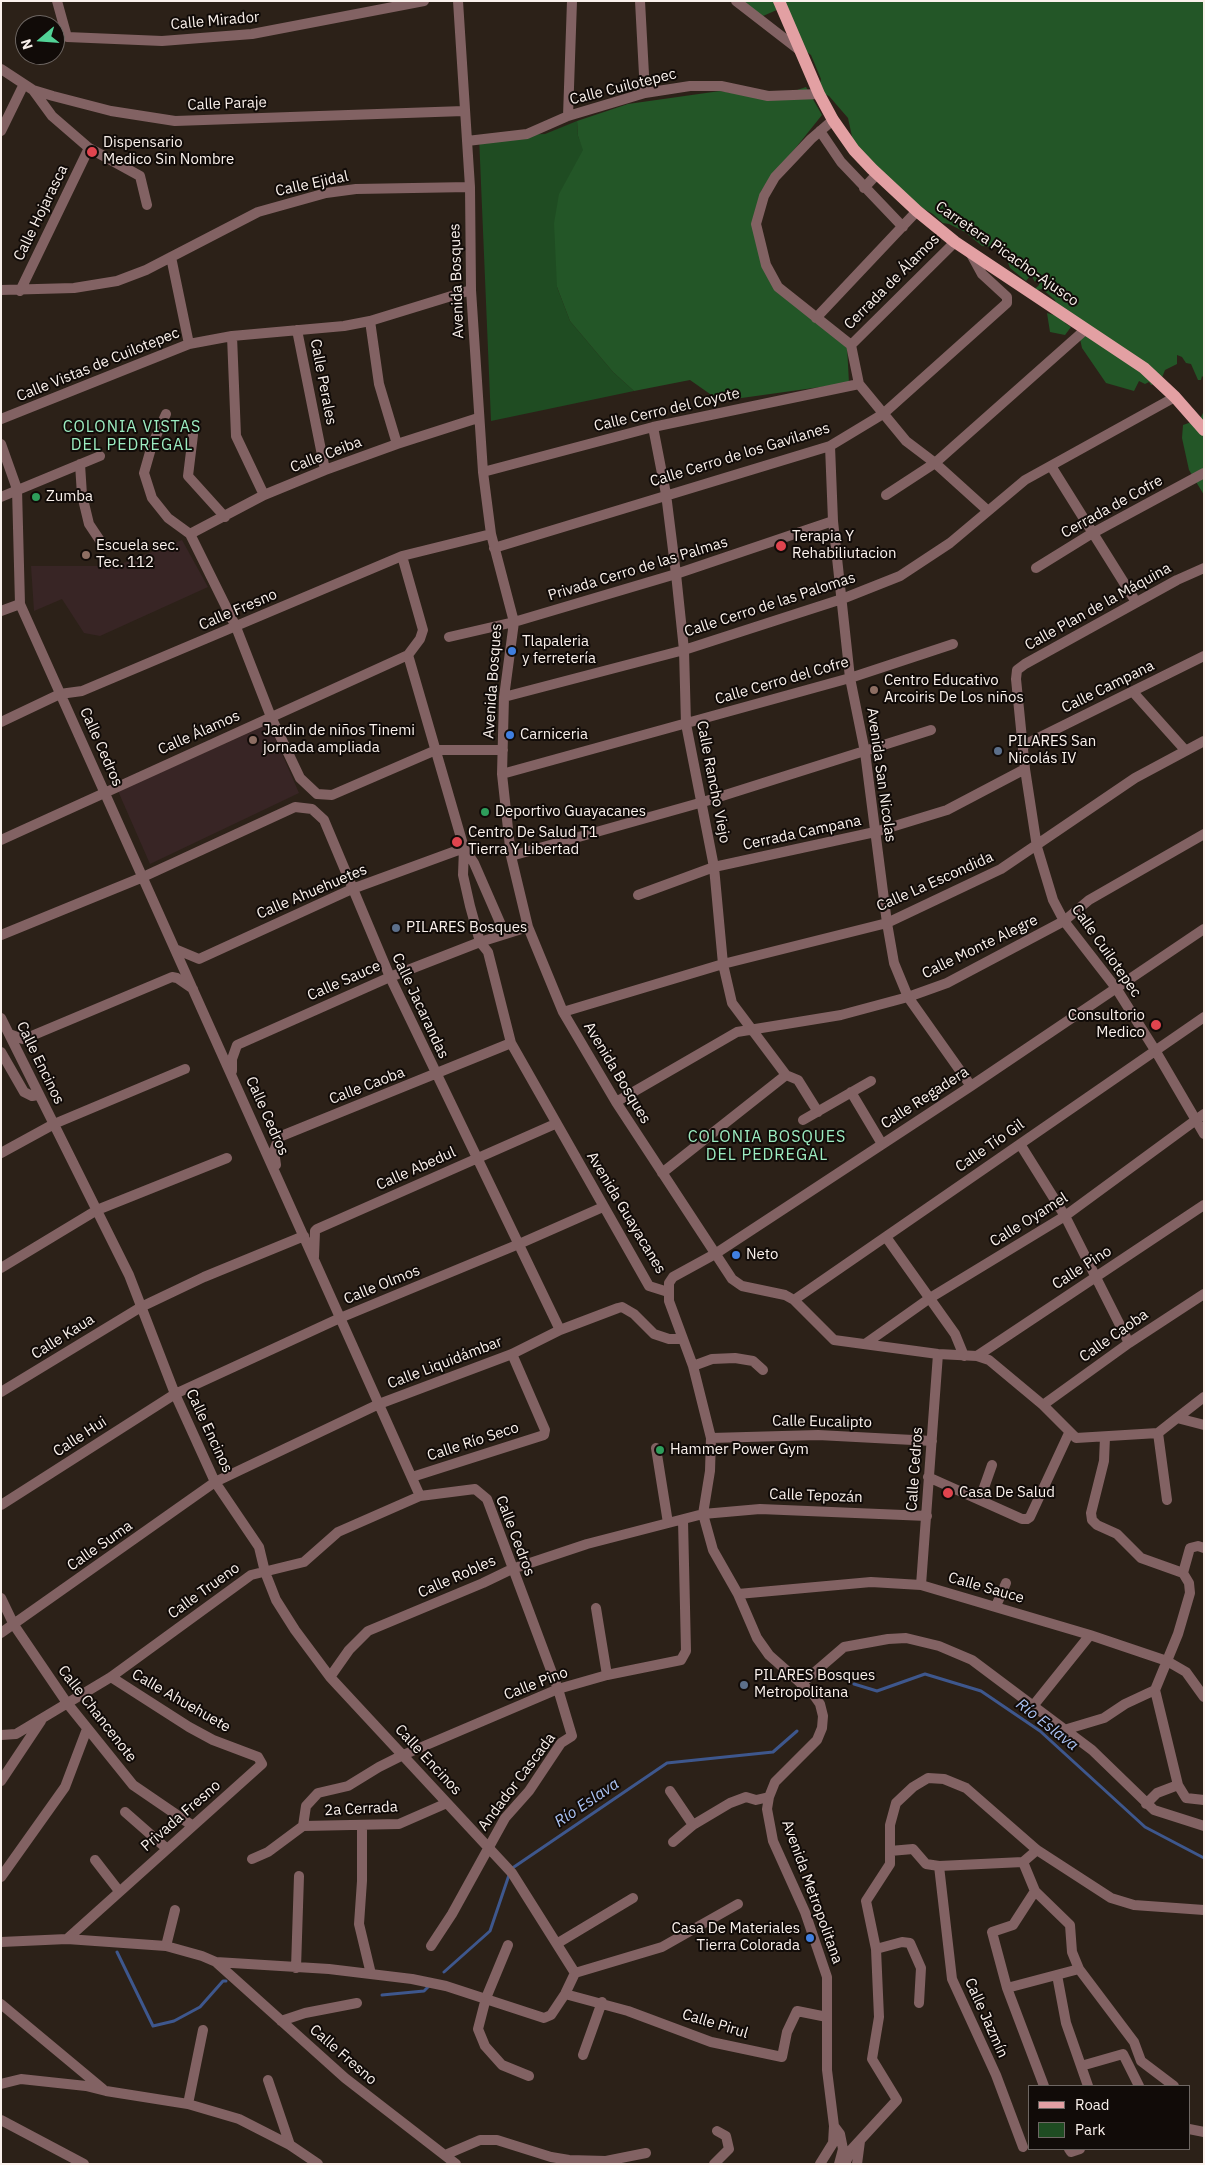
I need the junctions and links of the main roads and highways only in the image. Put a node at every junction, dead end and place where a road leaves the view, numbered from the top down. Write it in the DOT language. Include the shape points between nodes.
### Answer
graph roads {
  1 [pos="779,1"];
  2 [pos="1204,430"];
  1 -- 2 [label="main road, Carretera Picacho-Ajusco" via="833,120 854,150 877,174 955,242 1144,368 1175,396"];
}
